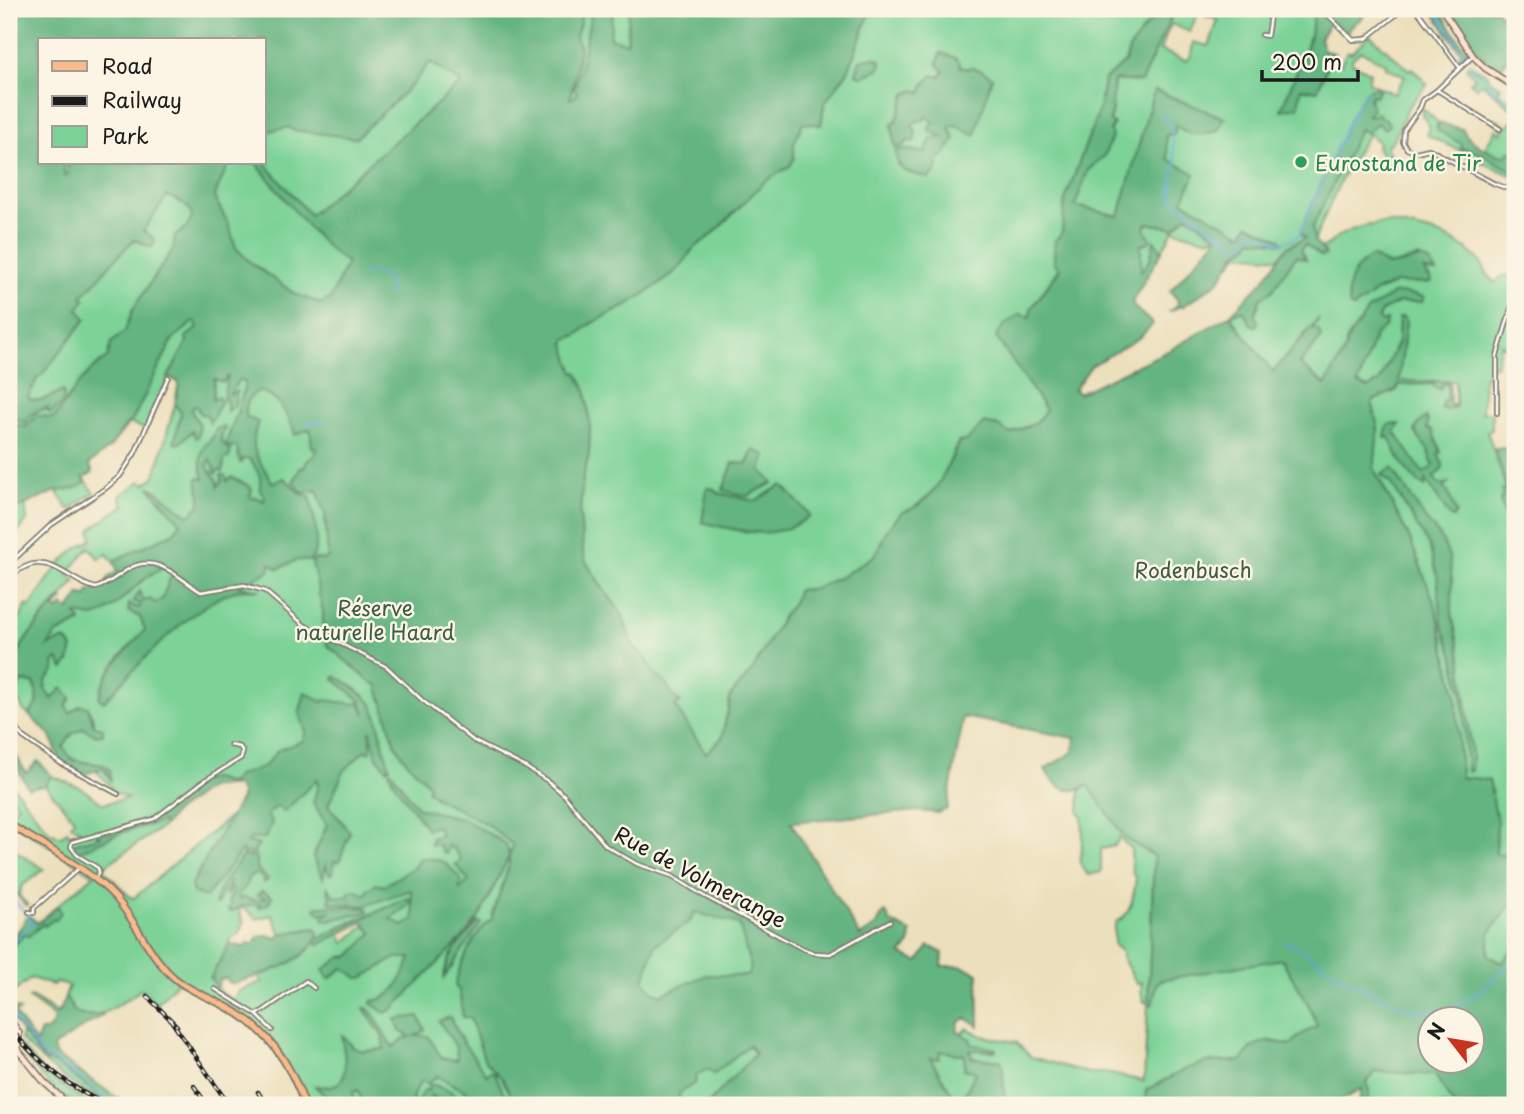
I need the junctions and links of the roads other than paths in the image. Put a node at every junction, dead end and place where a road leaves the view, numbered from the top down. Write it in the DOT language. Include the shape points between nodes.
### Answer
graph roads {
  1 [pos="1271,9"];
  2 [pos="1310,9"];
  3 [pos="1403,9"];
  4 [pos="1416,9"];
  5 [pos="1443,9"];
  6 [pos="1262,35"];
  7 [pos="1473,56"];
  8 [pos="1460,68"];
  9 [pos="1515,88"];
  10 [pos="1437,90"];
  11 [pos="1500,129"];
  12 [pos="1515,191"];
  13 [pos="1515,295"];
  14 [pos="168,377"];
  15 [pos="1497,412"];
  16 [pos="9,564"];
  17 [pos="9,575"];
  18 [pos="9,721"];
  19 [pos="230,745"];
  20 [pos="118,794"];
  21 [pos="9,824"];
  22 [pos="78,869"];
  23 [pos="94,879"];
  24 [pos="34,908"];
  25 [pos="890,922"];
  26 [pos="314,988"];
  27 [pos="215,989"];
  28 [pos="257,1015"];
  29 [pos="9,1018"];
  30 [pos="263,1021"];
  31 [pos="256,1028"];
  32 [pos="272,1030"];
  33 [pos="69,1105"];
  34 [pos="305,1105"];
  1 -- 6 [label="street" via="1267,38"];
  2 -- 3 [label="street" via="1329,16 1353,40 1366,39"];
  4 -- 8 [label="street"];
  5 -- 7 [label="main road"];
  7 -- 8 [label="street"];
  7 -- 9 [label="main road"];
  8 -- 10 [label="street"];
  10 -- 11 [label="street"];
  10 -- 12 [label="street" via="1423,100 1404,130 1407,149 1429,149"];
  13 -- 15 [label="street" via="1497,356"];
  14 -- 16 [label="street" via="120,476 51,525"];
  17 -- 25 [label="street, Rue de Volmerange" via="28,565 43,564 96,588 136,565 152,564 176,573 201,592 244,585 261,589 303,625 387,667 474,741 549,782 606,846 637,864 672,876 814,953 836,952"];
  18 -- 20 [label="street" via="23,737 71,770"];
  19 -- 23 [label="street" via="240,747 241,758 163,814 72,842 75,853 98,868"];
  21 -- 22 [label="main road"];
  22 -- 23 [label="main road"];
  22 -- 24 [label="street"];
  23 -- 31 [label="main road" via="121,904 170,974"];
  26 -- 28 [label="street" via="306,981"];
  27 -- 28 [label="street"];
  28 -- 30 [label="street"];
  29 -- 33 [label="main road" via="19,1032 18,1050"];
  30 -- 31 [label="street"];
  30 -- 32 [label="street"];
  31 -- 34 [label="main road" via="290,1067"];
}
